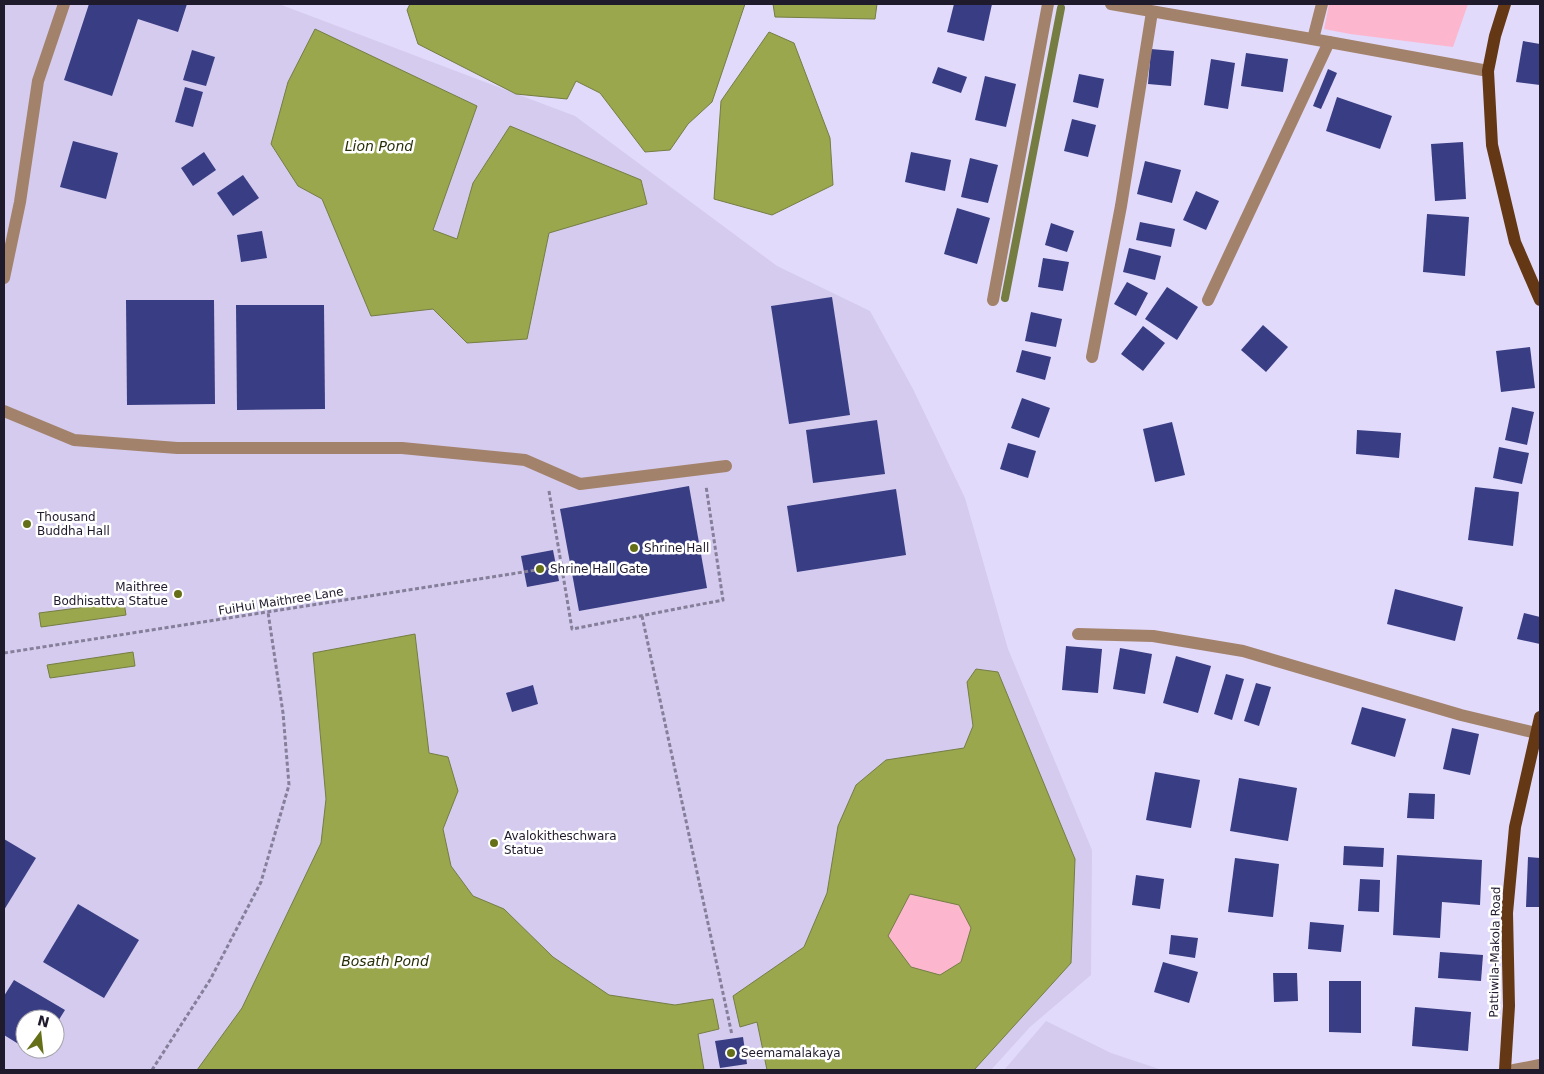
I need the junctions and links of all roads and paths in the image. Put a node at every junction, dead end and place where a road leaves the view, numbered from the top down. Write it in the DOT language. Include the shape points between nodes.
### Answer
graph roads {
  1 [pos="64,4"];
  2 [pos="1048,4"];
  3 [pos="1110,4"];
  4 [pos="1322,4"];
  5 [pos="1505,4"];
  6 [pos="1152,12"];
  7 [pos="1313,40"];
  8 [pos="1329,42"];
  9 [pos="1488,71"];
  10 [pos="4,278"];
  11 [pos="993,300"];
  12 [pos="1208,300"];
  13 [pos="1540,300"];
  14 [pos="1092,357"];
  15 [pos="4,411"];
  16 [pos="726,466"];
  17 [pos="703,468"];
  18 [pos="546,469"];
  19 [pos="562,566"];
  20 [pos="268,612"];
  21 [pos="642,616"];
  22 [pos="1078,634"];
  23 [pos="4,653"];
  24 [pos="1540,717"];
  25 [pos="1536,734"];
  26 [pos="732,1035"];
  27 [pos="1540,1064"];
  28 [pos="152,1070"];
  29 [pos="1505,1070"];
  30 [pos="1514,1070"];
  1 -- 10 [label="street" via="38,81 20,202"];
  2 -- 11 [label="street"];
  3 -- 6 [label="street"];
  4 -- 7 [label="street"];
  5 -- 9 [label="main road"];
  6 -- 7 [label="street"];
  6 -- 14 [label="street" via="1121,206"];
  7 -- 8 [label="street"];
  8 -- 9 [label="street"];
  8 -- 12 [label="street"];
  9 -- 13 [label="main road" via="1492,145 1515,242"];
  15 -- 18 [label="street" via="74,440 177,448 402,448 525,460"];
  16 -- 17 [label="street"];
  17 -- 18 [label="street" via="580,484"];
  17 -- 21 [label="path" via="723,600"];
  18 -- 19 [label="path"];
  19 -- 20 [label="path, FuiHui Maithree Lane"];
  19 -- 21 [label="path" via="572,629"];
  20 -- 23 [label="path, FuiHui Maithree Lane"];
  20 -- 28 [label="path" via="283,713 289,786 261,882 210,980"];
  21 -- 26 [label="path"];
  22 -- 25 [label="street" via="1153,636 1243,651"];
  24 -- 25 [label="main road, Pattiwila-Makola Road"];
  25 -- 29 [label="main road, Pattiwila-Makola Road" via="1515,827 1508,903 1509,1006"];
  27 -- 30 [label="street"];
}
